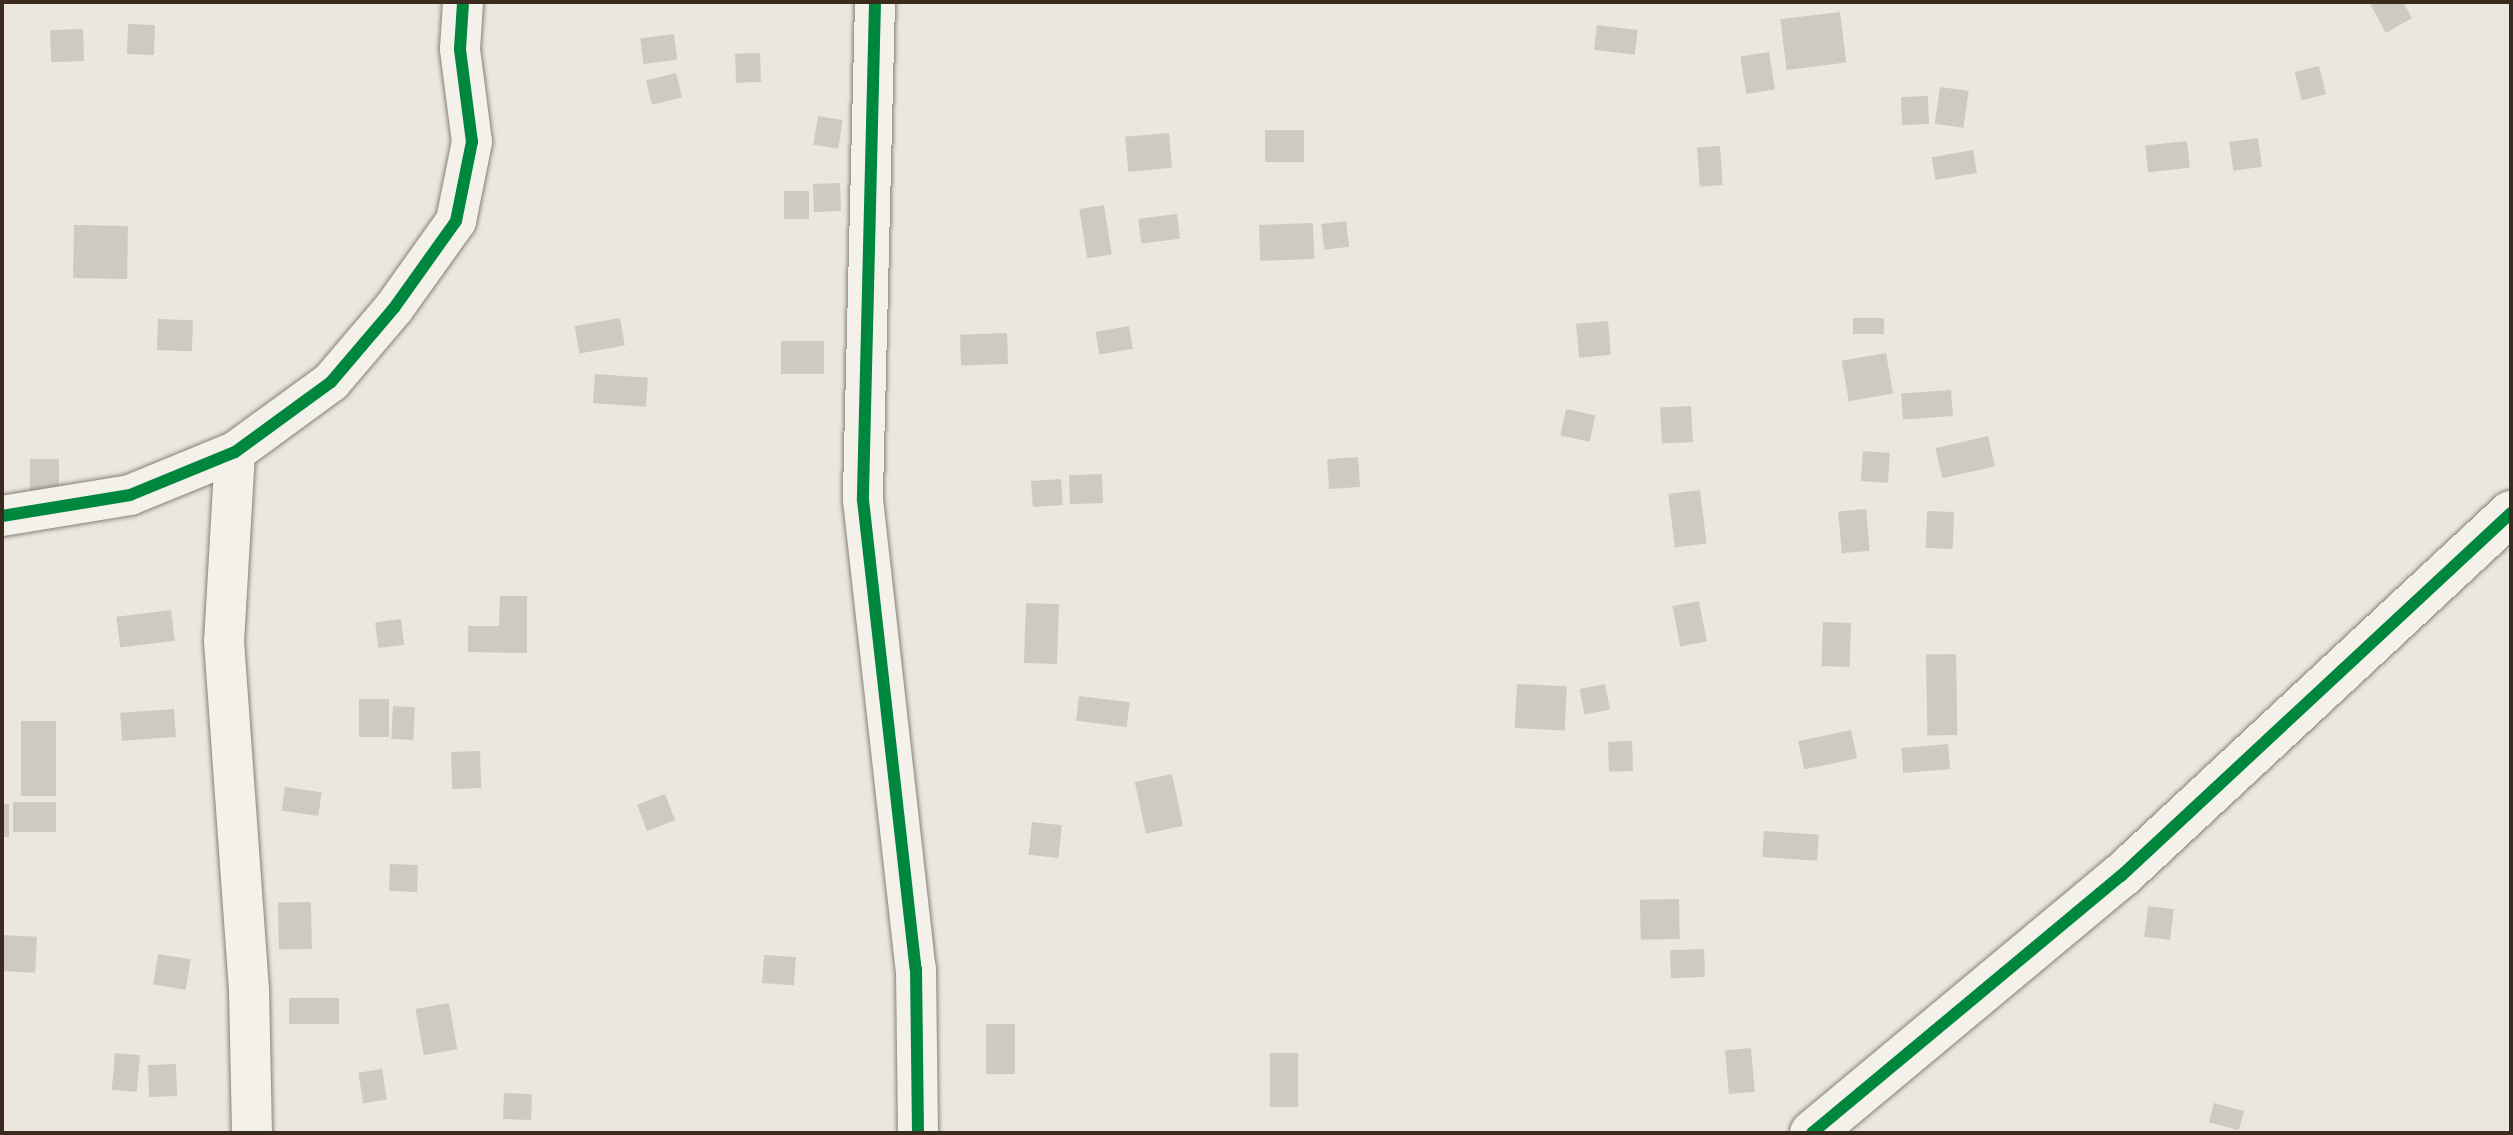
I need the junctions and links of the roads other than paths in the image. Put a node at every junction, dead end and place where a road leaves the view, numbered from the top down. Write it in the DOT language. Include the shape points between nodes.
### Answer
graph roads {
  1 [pos="463,2"];
  2 [pos="875,2"];
  3 [pos="235,452"];
  4 [pos="2511,513"];
  5 [pos="2,516"];
  6 [pos="252,1133"];
  7 [pos="918,1133"];
  8 [pos="1812,1133"];
  1 -- 3 [label="street" via="460,49 472,142 456,221 394,308 331,382"];
  2 -- 7 [label="street" via="863,500 916,969"];
  3 -- 5 [label="street" via="130,495"];
  3 -- 6 [label="street" via="224,641 249,990"];
  4 -- 8 [label="street" via="2121,876"];
}
